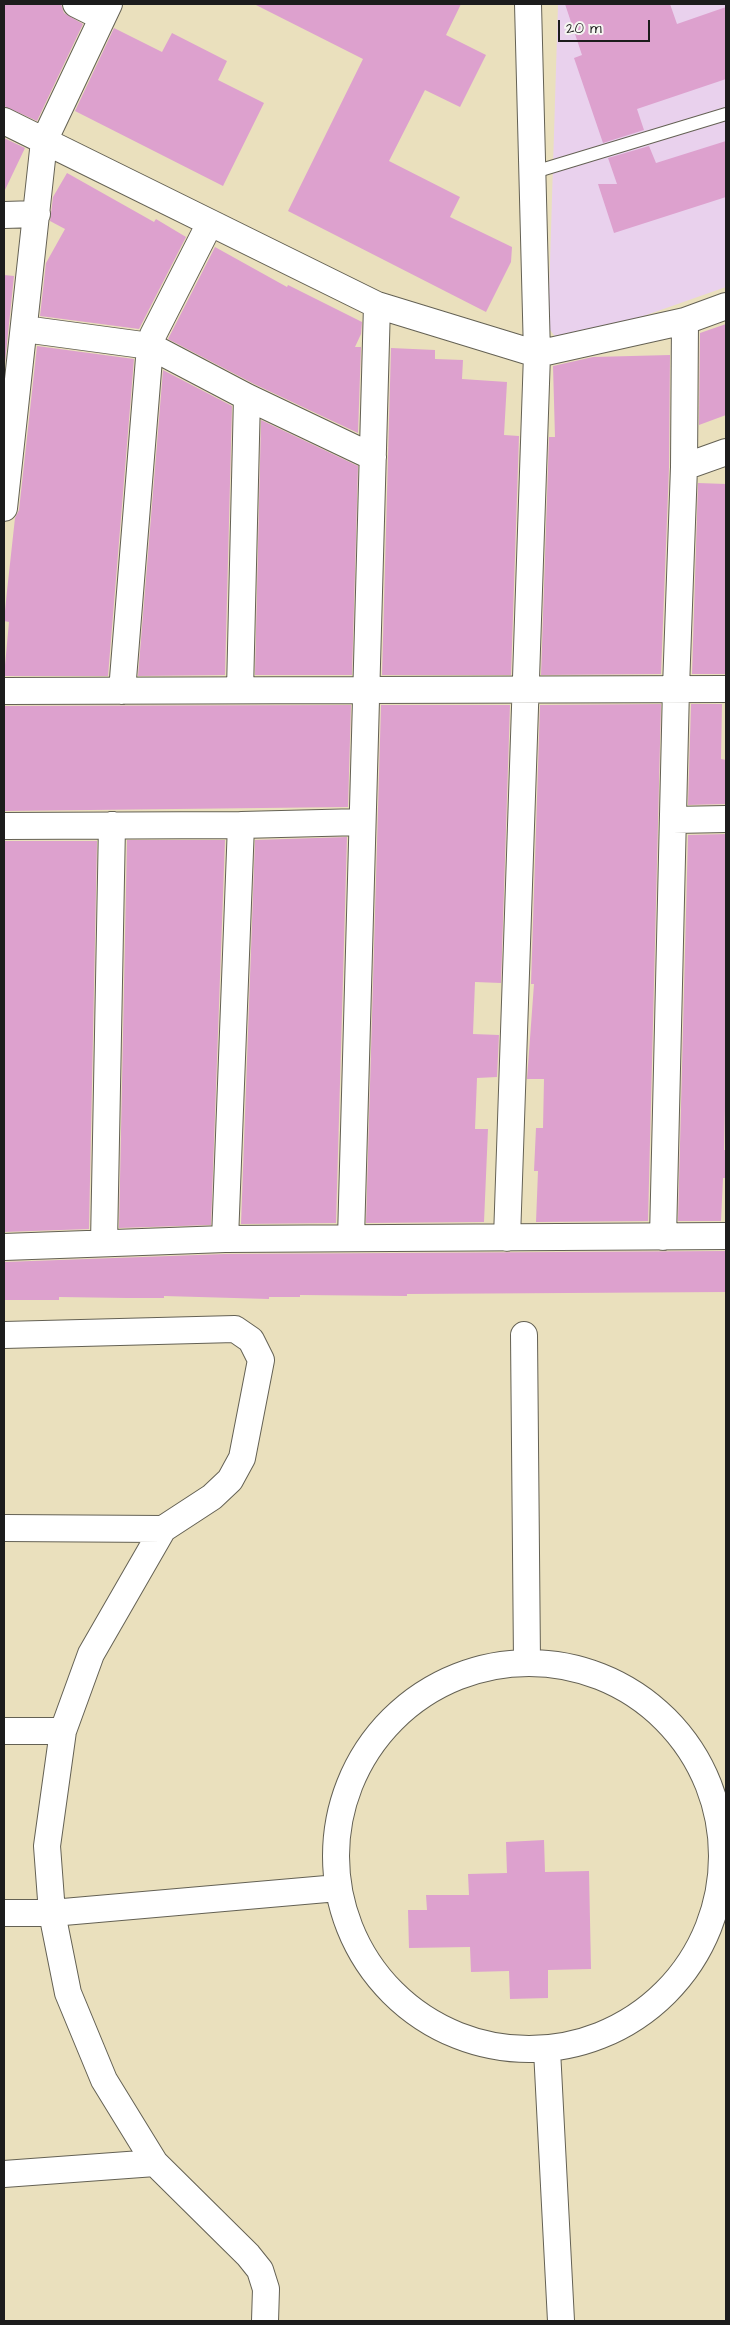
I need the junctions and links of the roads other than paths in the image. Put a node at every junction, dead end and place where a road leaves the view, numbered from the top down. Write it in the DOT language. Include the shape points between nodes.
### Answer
graph roads {
  1 [pos="76,4"];
  2 [pos="528,4"];
  3 [pos="106,10"];
  4 [pos="726,114"];
  5 [pos="4,121"];
  6 [pos="44,141"];
  7 [pos="531,173"];
  8 [pos="37,214"];
  9 [pos="4,215"];
  10 [pos="210,222"];
  11 [pos="377,305"];
  12 [pos="726,306"];
  13 [pos="685,321"];
  14 [pos="24,329"];
  15 [pos="150,346"];
  16 [pos="537,354"];
  17 [pos="247,397"];
  18 [pos="726,452"];
  19 [pos="373,457"];
  20 [pos="684,467"];
  21 [pos="4,508"];
  22 [pos="676,688"];
  23 [pos="726,688"];
  24 [pos="525,689"];
  25 [pos="240,690"];
  26 [pos="366,690"];
  27 [pos="4,691"];
  28 [pos="122,691"];
  29 [pos="726,819"];
  30 [pos="673,820"];
  31 [pos="362,822"];
  32 [pos="112,825"];
  33 [pos="241,825"];
  34 [pos="4,826"];
  35 [pos="726,1236"];
  36 [pos="663,1237"];
  37 [pos="351,1238"];
  38 [pos="507,1238"];
  39 [pos="225,1239"];
  40 [pos="104,1242"];
  41 [pos="4,1246"];
  42 [pos="4,1335"];
  43 [pos="524,1335"];
  44 [pos="4,1528"];
  45 [pos="163,1529"];
  46 [pos="527,1662"];
  47 [pos="4,1731"];
  48 [pos="64,1731"];
  49 [pos="726,1874"];
  50 [pos="338,1888"];
  51 [pos="52,1913"];
  52 [pos="4,1914"];
  53 [pos="547,2050"];
  54 [pos="154,2163"];
  55 [pos="4,2174"];
  56 [pos="265,2321"];
  57 [pos="561,2321"];
  1 -- 3 [label="street"];
  2 -- 7 [label="street"];
  3 -- 6 [label="street"];
  4 -- 7 [label="lane"];
  5 -- 6 [label="street"];
  6 -- 8 [label="street"];
  6 -- 10 [label="street"];
  7 -- 16 [label="street"];
  8 -- 9 [label="street"];
  8 -- 14 [label="street"];
  10 -- 11 [label="street"];
  10 -- 15 [label="street"];
  11 -- 16 [label="street"];
  11 -- 19 [label="street"];
  12 -- 13 [label="street"];
  13 -- 16 [label="street"];
  13 -- 20 [label="street"];
  14 -- 15 [label="street"];
  14 -- 21 [label="street"];
  15 -- 17 [label="street"];
  15 -- 28 [label="street"];
  16 -- 24 [label="street"];
  17 -- 19 [label="street"];
  17 -- 25 [label="street"];
  18 -- 20 [label="street"];
  19 -- 26 [label="street"];
  20 -- 22 [label="street"];
  22 -- 23 [label="street"];
  22 -- 24 [label="street"];
  22 -- 30 [label="street"];
  24 -- 26 [label="street"];
  24 -- 38 [label="street"];
  25 -- 26 [label="street"];
  25 -- 28 [label="street"];
  26 -- 31 [label="street"];
  27 -- 28 [label="street"];
  29 -- 30 [label="street"];
  30 -- 36 [label="street"];
  31 -- 33 [label="street"];
  31 -- 37 [label="street"];
  32 -- 33 [label="street"];
  32 -- 34 [label="street"];
  32 -- 40 [label="street"];
  33 -- 39 [label="street"];
  35 -- 36 [label="street"];
  36 -- 38 [label="street"];
  37 -- 38 [label="street"];
  37 -- 39 [label="street"];
  39 -- 40 [label="street"];
  40 -- 41 [label="street"];
  42 -- 45 [label="street" via="235,1329 251,1340 261,1360 242,1458 230,1480 212,1497"];
  43 -- 46 [label="street"];
  44 -- 45 [label="street"];
  45 -- 48 [label="street" via="92,1654"];
  46 -- 49 [label="street" via="589,1672 604,1679 635,1694 681,1736 712,1791"];
  46 -- 50 [label="street" via="477,1669 438,1684 398,1712 360,1761 354,1778 337,1828"];
  47 -- 48 [label="street"];
  48 -- 51 [label="street" via="47,1846"];
  49 -- 53 [label="street" via="712,1924 694,1961 664,1997 620,2029 575,2046"];
  50 -- 51 [label="street"];
  50 -- 53 [label="street" via="353,1937 388,1988 434,2026 504,2049"];
  51 -- 52 [label="street"];
  51 -- 54 [label="street" via="68,1993 104,2080"];
  53 -- 57 [label="street"];
  54 -- 55 [label="street"];
  54 -- 56 [label="street" via="260,2270 266,2290"];
}
